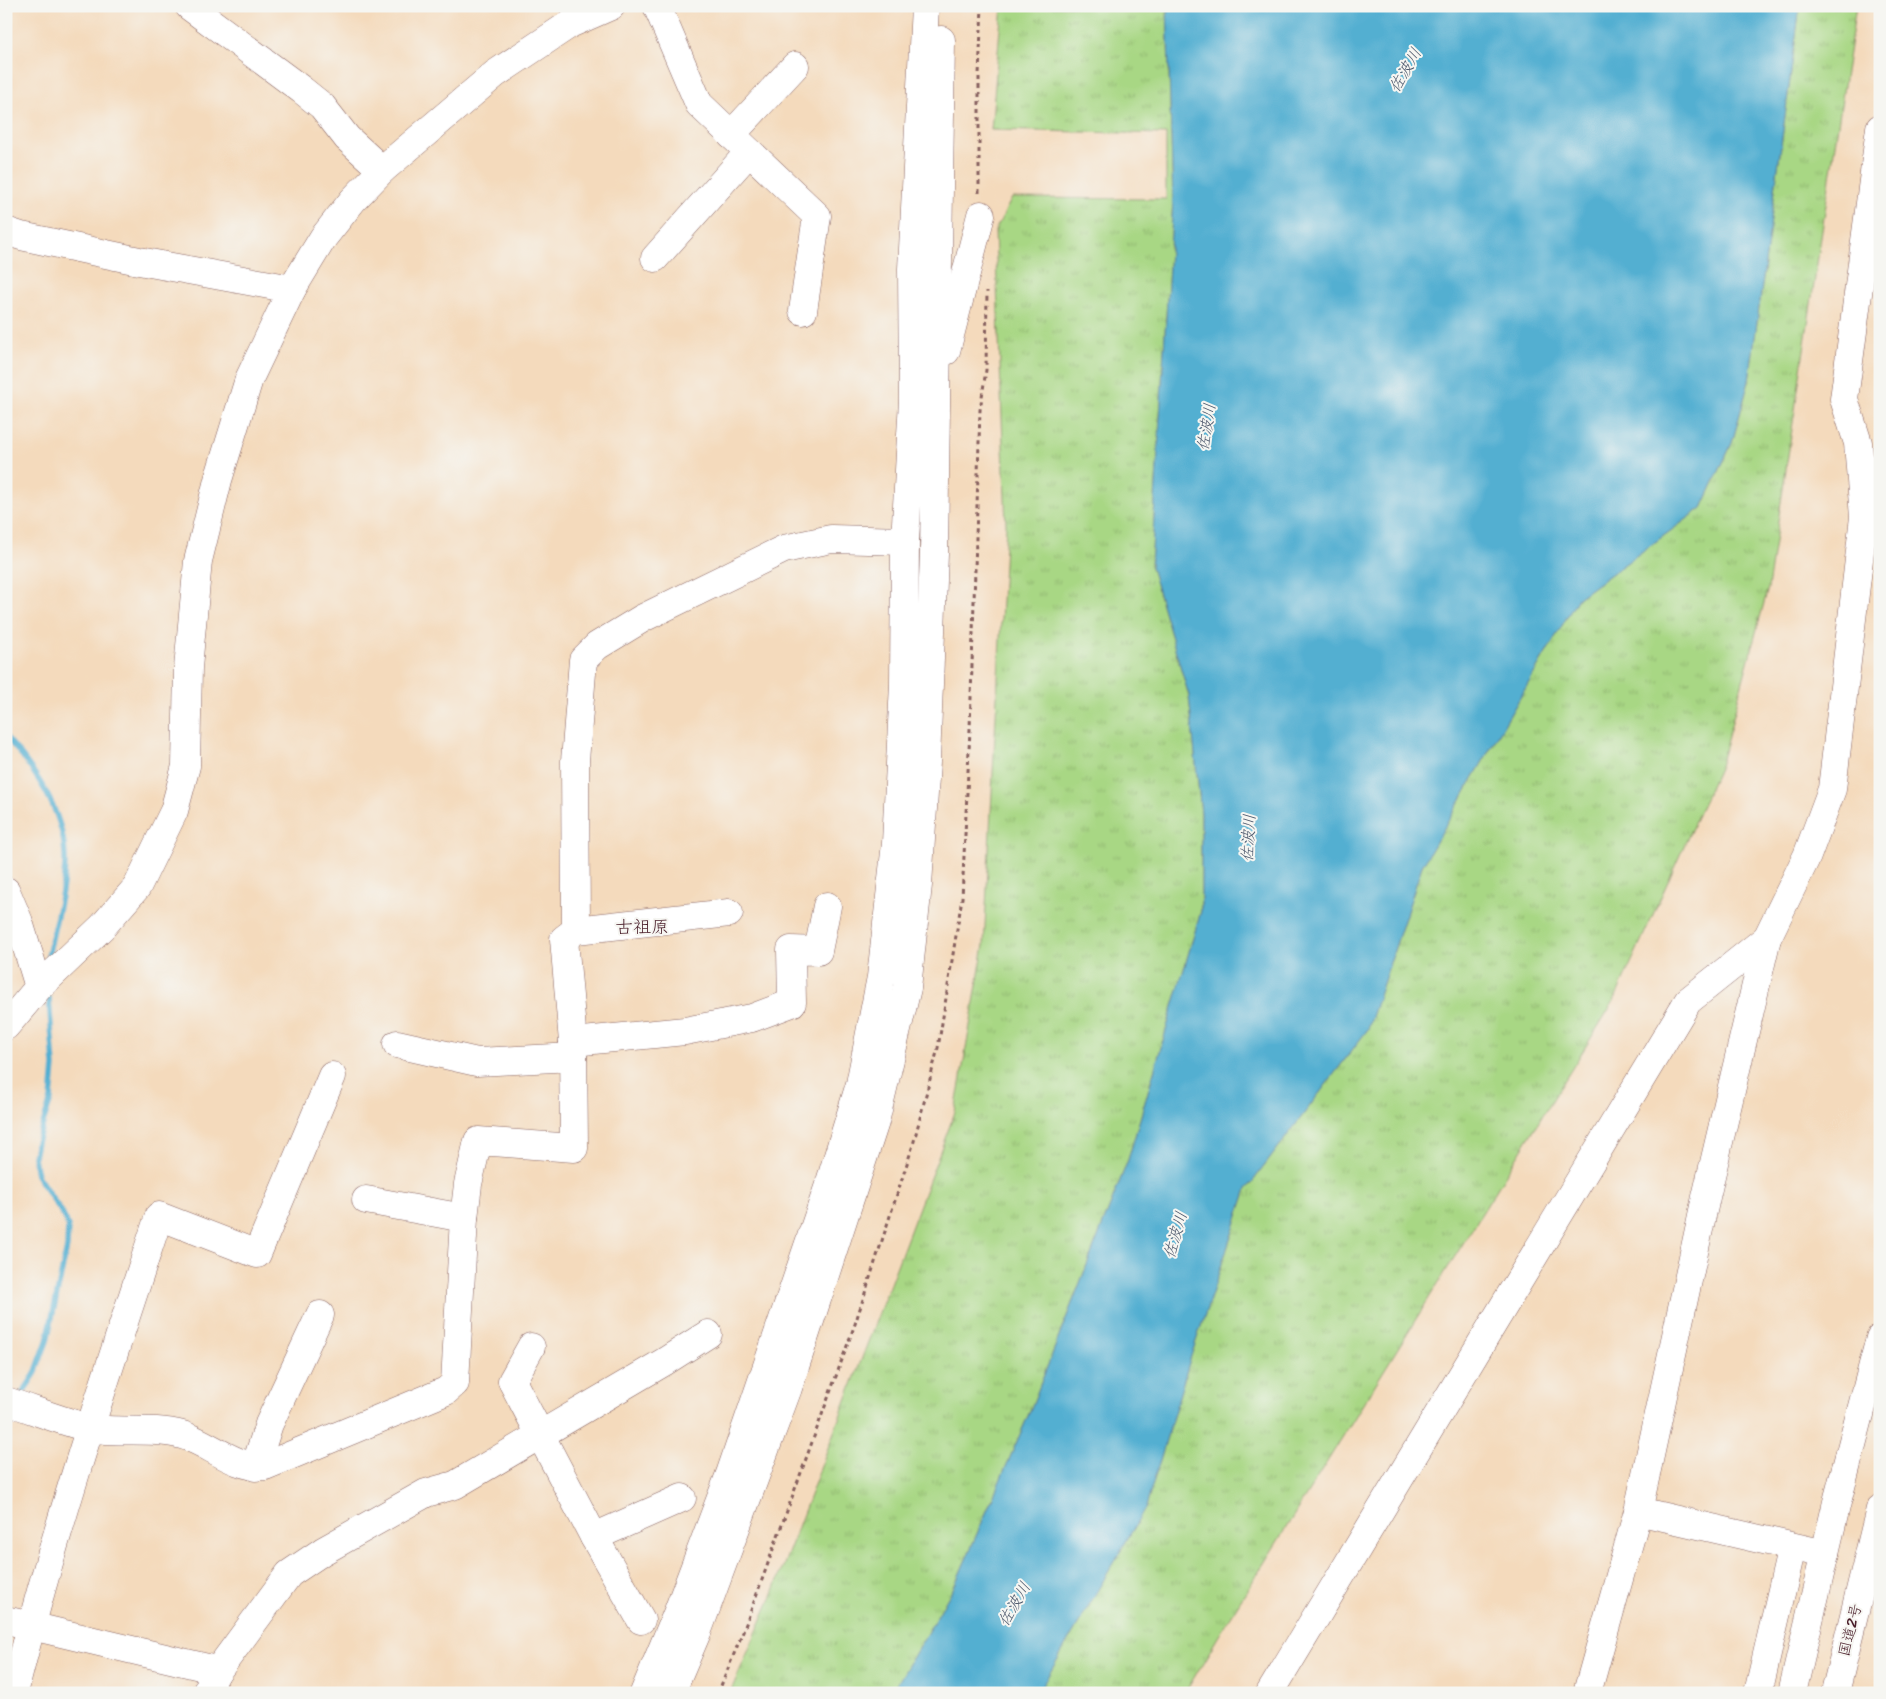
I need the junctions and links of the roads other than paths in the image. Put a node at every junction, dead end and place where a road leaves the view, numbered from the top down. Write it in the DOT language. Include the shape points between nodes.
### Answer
graph roads {
  1 [pos="189,6"];
  2 [pos="611,6"];
  3 [pos="658,6"];
  4 [pos="925,6"];
  5 [pos="944,6"];
  6 [pos="795,66"];
  7 [pos="1880,128"];
  8 [pos="740,143"];
  9 [pos="382,170"];
  10 [pos="981,215"];
  11 [pos="6,230"];
  12 [pos="655,258"];
  13 [pos="292,289"];
  14 [pos="803,311"];
  15 [pos="936,363"];
  16 [pos="905,541"];
  17 [pos="1869,565"];
  18 [pos="6,891"];
  19 [pos="827,906"];
  20 [pos="728,913"];
  21 [pos="576,930"];
  22 [pos="1767,938"];
  23 [pos="39,987"];
  24 [pos="6,1026"];
  25 [pos="397,1044"];
  26 [pos="573,1050"];
  27 [pos="332,1076"];
  28 [pos="366,1200"];
  29 [pos="464,1218"];
  30 [pos="320,1316"];
  31 [pos="708,1334"];
  32 [pos="1880,1338"];
  33 [pos="530,1347"];
  34 [pos="6,1401"];
  35 [pos="89,1428"];
  36 [pos="539,1435"];
  37 [pos="256,1467"];
  38 [pos="682,1498"];
  39 [pos="1880,1509"];
  40 [pos="1638,1511"];
  41 [pos="594,1538"];
  42 [pos="1792,1547"];
  43 [pos="1825,1554"];
  44 [pos="641,1620"];
  45 [pos="18,1622"];
  46 [pos="211,1683"];
  47 [pos="14,1693"];
  48 [pos="644,1693"];
  49 [pos="671,1693"];
  50 [pos="1270,1693"];
  51 [pos="1587,1693"];
  52 [pos="1758,1693"];
  53 [pos="1792,1693"];
  54 [pos="1835,1693"];
  1 -- 9 [label="main road" via="322,106 347,138"];
  2 -- 9 [label="main road" via="570,24 495,74"];
  3 -- 8 [label="main road" via="699,104"];
  4 -- 16 [label="main road" via="912,269 913,400"];
  5 -- 15 [label="main road"];
  6 -- 8 [label="main road"];
  7 -- 17 [label="main road" via="1844,399 1858,443"];
  8 -- 12 [label="main road"];
  8 -- 14 [label="main road" via="817,216"];
  9 -- 13 [label="main road" via="322,238"];
  10 -- 15 [label="main road" via="947,351"];
  11 -- 13 [label="main road" via="102,253"];
  13 -- 23 [label="main road" via="249,379 218,480 198,561 188,668 186,766 174,811 138,886 102,927"];
  15 -- 49 [label="main road" via="926,762 907,988 876,1122 788,1388 698,1630"];
  16 -- 21 [label="main road" via="831,539 784,549 643,618 597,646 583,660 575,761"];
  16 -- 48 [label="main road" via="904,684 896,843 882,977 860,1084 830,1182 730,1474"];
  17 -- 22 [label="main road" via="1832,789 1807,856"];
  18 -- 23 [label="main road"];
  19 -- 26 [label="main road" via="818,951 791,950 792,1003 752,1018"];
  20 -- 21 [label="main road"];
  21 -- 26 [label="main road" via="564,939"];
  22 -- 40 [label="main road" via="1706,1197"];
  22 -- 50 [label="main road" via="1688,1002"];
  23 -- 24 [label="main road"];
  25 -- 26 [label="main road" via="477,1062"];
  26 -- 29 [label="main road" via="574,1148 478,1141"];
  27 -- 35 [label="main road" via="257,1254 158,1216"];
  28 -- 29 [label="main road"];
  29 -- 37 [label="main road" via="455,1383 446,1391"];
  30 -- 37 [label="main road" via="269,1424"];
  31 -- 36 [label="main road"];
  32 -- 43 [label="main road"];
  33 -- 36 [label="main road" via="512,1381"];
  34 -- 35 [label="main road"];
  35 -- 37 [label="main road" via="188,1436"];
  35 -- 45 [label="main road"];
  36 -- 41 [label="main road"];
  36 -- 46 [label="main road" via="455,1485 426,1493 289,1574"];
  38 -- 41 [label="main road"];
  39 -- 54 [label="main road, 国道2号"];
  40 -- 42 [label="main road"];
  40 -- 51 [label="main road"];
  41 -- 44 [label="main road"];
  42 -- 43 [label="main road"];
  42 -- 52 [label="main road"];
  43 -- 53 [label="main road"];
  45 -- 46 [label="main road" via="208,1668"];
  45 -- 47 [label="main road"];
}
